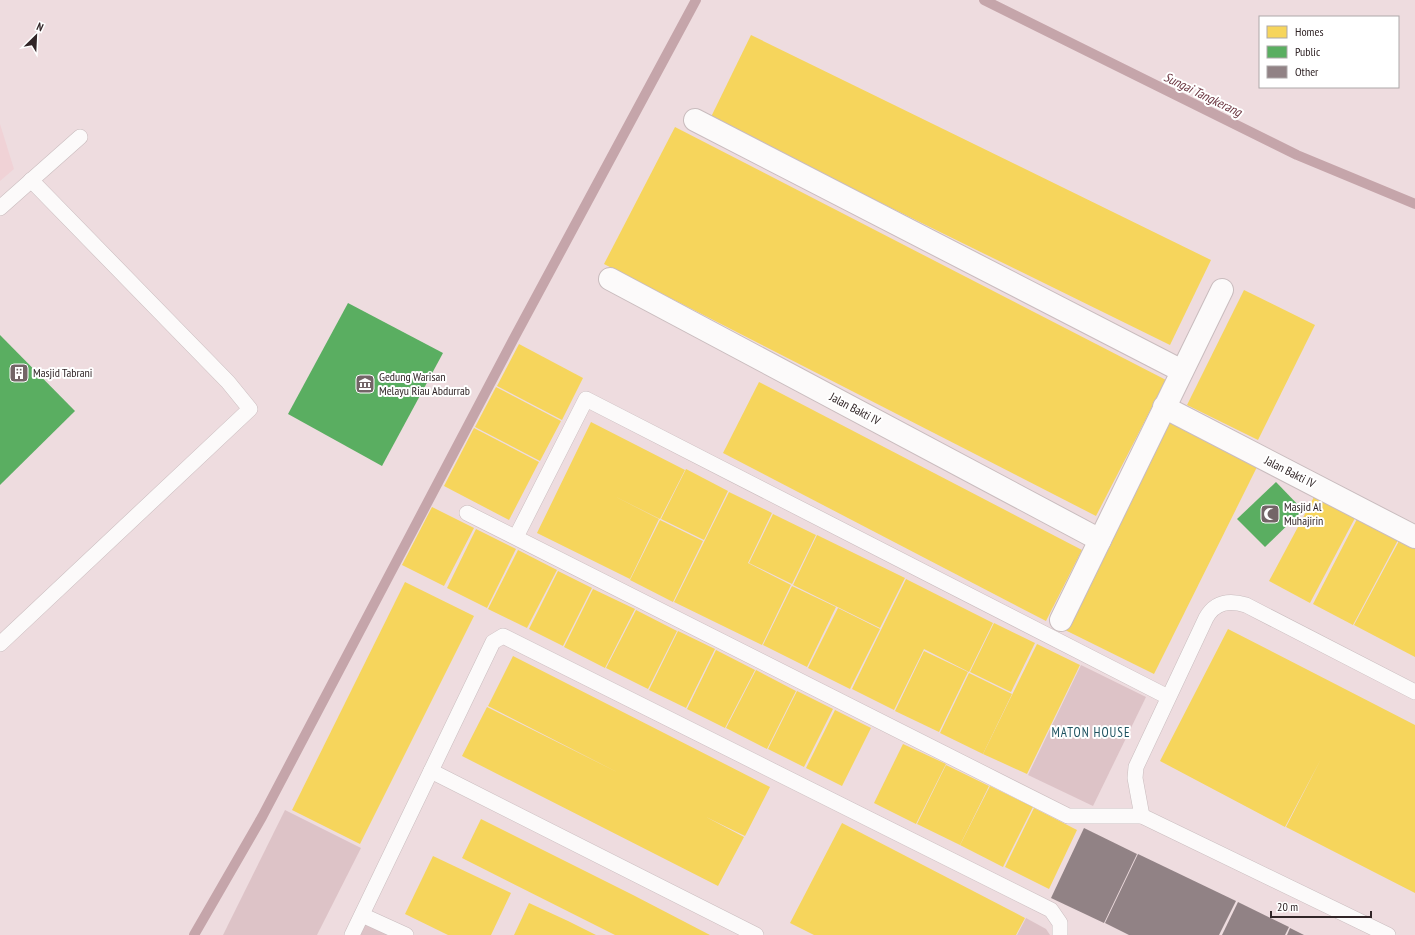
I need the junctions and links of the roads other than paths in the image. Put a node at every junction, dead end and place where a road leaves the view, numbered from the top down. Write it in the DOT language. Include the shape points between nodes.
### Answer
graph roads {
  1 [pos="695,120"];
  2 [pos="80,137"];
  3 [pos="31,180"];
  4 [pos="0,208"];
  5 [pos="610,279"];
  6 [pos="1222,290"];
  7 [pos="1182,371"];
  8 [pos="1164,407"];
  9 [pos="467,513"];
  10 [pos="516,537"];
  11 [pos="1415,537"];
  12 [pos="1100,540"];
  13 [pos="1061,620"];
  14 [pos="0,644"];
  15 [pos="1415,692"];
  16 [pos="1168,697"];
  17 [pos="431,771"];
  18 [pos="1142,816"];
  19 [pos="362,915"];
  20 [pos="352,935"];
  21 [pos="406,935"];
  22 [pos="756,935"];
  23 [pos="1060,935"];
  24 [pos="1388,935"];
  1 -- 7 [label="street"];
  2 -- 3 [label="lane"];
  3 -- 4 [label="lane"];
  3 -- 14 [label="lane" via="228,382 250,409"];
  5 -- 12 [label="street, Jalan Bakti IV"];
  6 -- 7 [label="street"];
  7 -- 8 [label="street"];
  8 -- 11 [label="street, Jalan Bakti IV"];
  8 -- 12 [label="street"];
  9 -- 10 [label="lane"];
  10 -- 16 [label="lane" via="586,399"];
  10 -- 18 [label="lane" via="1068,816"];
  12 -- 13 [label="street"];
  15 -- 16 [label="lane" via="1246,606 1229,602 1219,605 1210,612"];
  16 -- 18 [label="lane" via="1136,767 1135,778"];
  17 -- 19 [label="lane"];
  17 -- 22 [label="lane"];
  17 -- 23 [label="lane" via="493,642 503,636 1051,910 1060,922"];
  18 -- 24 [label="lane"];
  19 -- 20 [label="lane"];
  19 -- 21 [label="lane"];
}
